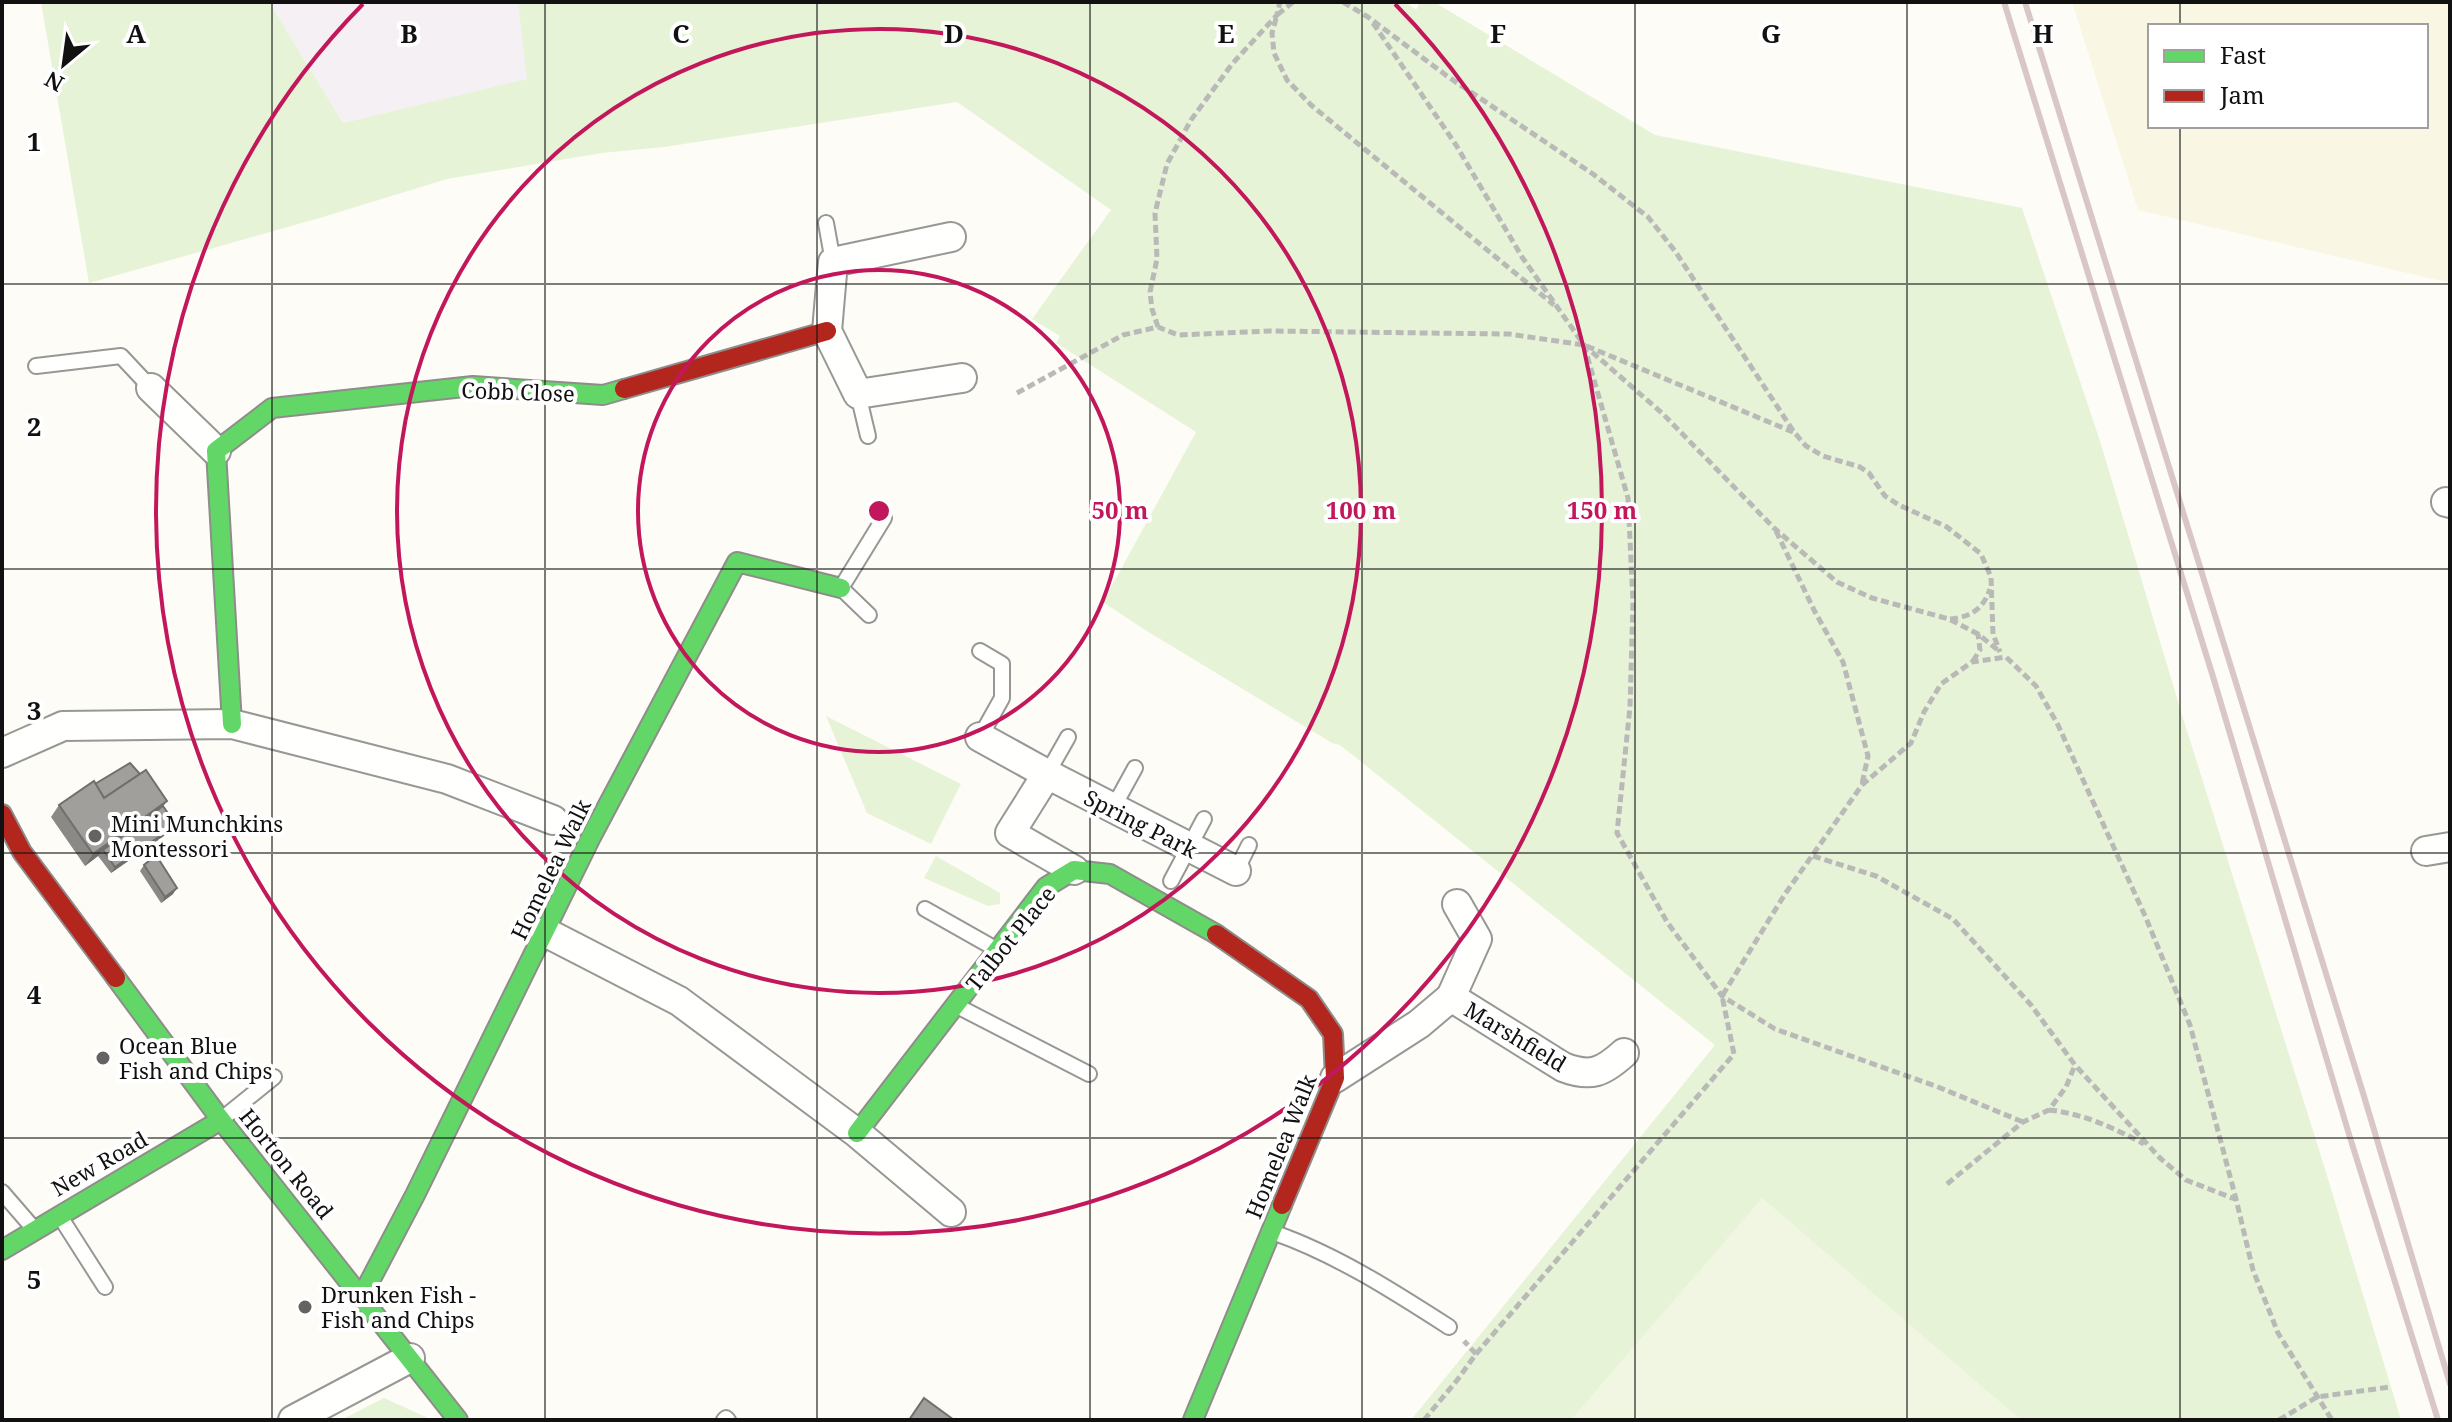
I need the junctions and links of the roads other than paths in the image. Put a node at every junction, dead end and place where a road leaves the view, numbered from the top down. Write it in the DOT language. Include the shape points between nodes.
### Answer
graph roads {
  1 [pos="826,223"];
  2 [pos="951,237"];
  3 [pos="833,262"];
  4 [pos="827,331"];
  5 [pos="36,366"];
  6 [pos="962,378"];
  7 [pos="151,388"];
  8 [pos="858,394"];
  9 [pos="868,436"];
  10 [pos="216,451"];
  11 [pos="884,518"];
  12 [pos="841,588"];
  13 [pos="869,615"];
  14 [pos="980,651"];
  15 [pos="232,724"];
  16 [pos="1068,737"];
  17 [pos="977,742"];
  18 [pos="2,753"];
  19 [pos="1135,768"];
  20 [pos="1047,774"];
  21 [pos="1113,808"];
  22 [pos="2,814"];
  23 [pos="1204,819"];
  24 [pos="553,820"];
  25 [pos="1249,845"];
  26 [pos="1189,847"];
  27 [pos="1074,870"];
  28 [pos="1236,871"];
  29 [pos="1171,881"];
  30 [pos="1457,904"];
  31 [pos="925,909"];
  32 [pos="545,932"];
  33 [pos="1213,932"];
  34 [pos="997,950"];
  35 [pos="1451,997"];
  36 [pos="955,1005"];
  37 [pos="1624,1053"];
  38 [pos="1089,1074"];
  39 [pos="274,1077"];
  40 [pos="1335,1078"];
  41 [pos="221,1120"];
  42 [pos="857,1133"];
  43 [pos="2,1192"];
  44 [pos="951,1212"];
  45 [pos="59,1214"];
  46 [pos="34,1230"];
  47 [pos="1270,1232"];
  48 [pos="2,1250"];
  49 [pos="105,1287"];
  50 [pos="362,1296"];
  51 [pos="1449,1327"];
  52 [pos="410,1358"];
  53 [pos="293,1420"];
  54 [pos="458,1420"];
  55 [pos="1193,1420"];
  1 -- 3 [label="lane"];
  2 -- 3 [label="street"];
  3 -- 4 [label="street"];
  4 -- 8 [label="street"];
  4 -- 10 [label="street, Cobb Close" via="603,395 473,386 272,408"];
  5 -- 7 [label="lane" via="121,356"];
  6 -- 8 [label="street"];
  7 -- 10 [label="street"];
  8 -- 9 [label="lane"];
  10 -- 15 [label="street"];
  11 -- 12 [label="lane"];
  12 -- 13 [label="lane"];
  12 -- 32 [label="street, Homelea Walk" via="737,562"];
  14 -- 17 [label="lane" via="1002,664 1002,698"];
  15 -- 18 [label="street" via="63,726"];
  15 -- 24 [label="street" via="447,779"];
  16 -- 20 [label="lane"];
  17 -- 20 [label="street, Spring Park"];
  19 -- 21 [label="lane"];
  20 -- 21 [label="street, Spring Park"];
  20 -- 27 [label="street" via="1010,833"];
  21 -- 26 [label="street, Spring Park"];
  22 -- 41 [label="street, Horton Road" via="22,852"];
  23 -- 26 [label="lane"];
  25 -- 28 [label="lane"];
  26 -- 28 [label="street, Spring Park"];
  26 -- 29 [label="lane"];
  27 -- 33 [label="street, Talbot Place" via="1110,874"];
  27 -- 34 [label="street, Talbot Place" via="1046,887"];
  30 -- 35 [label="street, Marshfield" via="1477,939"];
  31 -- 34 [label="lane"];
  32 -- 42 [label="street" via="679,1001"];
  32 -- 50 [label="street, Homelea Walk"];
  33 -- 40 [label="street, Homelea Walk" via="1309,999 1333,1034"];
  34 -- 36 [label="street, Talbot Place"];
  35 -- 37 [label="street, Marshfield" via="1582,1074 1609,1067"];
  35 -- 40 [label="street, Marshfield"];
  36 -- 38 [label="lane"];
  36 -- 42 [label="street, Talbot Place"];
  39 -- 41 [label="lane"];
  40 -- 47 [label="street, Homelea Walk"];
  41 -- 45 [label="street, New Road"];
  41 -- 50 [label="street, Horton Road"];
  42 -- 44 [label="street"];
  43 -- 46 [label="lane"];
  45 -- 46 [label="street, New Road"];
  45 -- 49 [label="lane"];
  46 -- 48 [label="street, New Road"];
  47 -- 51 [label="lane" via="1312,1246"];
  47 -- 55 [label="street, Homelea Walk"];
  50 -- 52 [label="street, Horton Road"];
  52 -- 53 [label="street"];
  52 -- 54 [label="street, Horton Road"];
}
